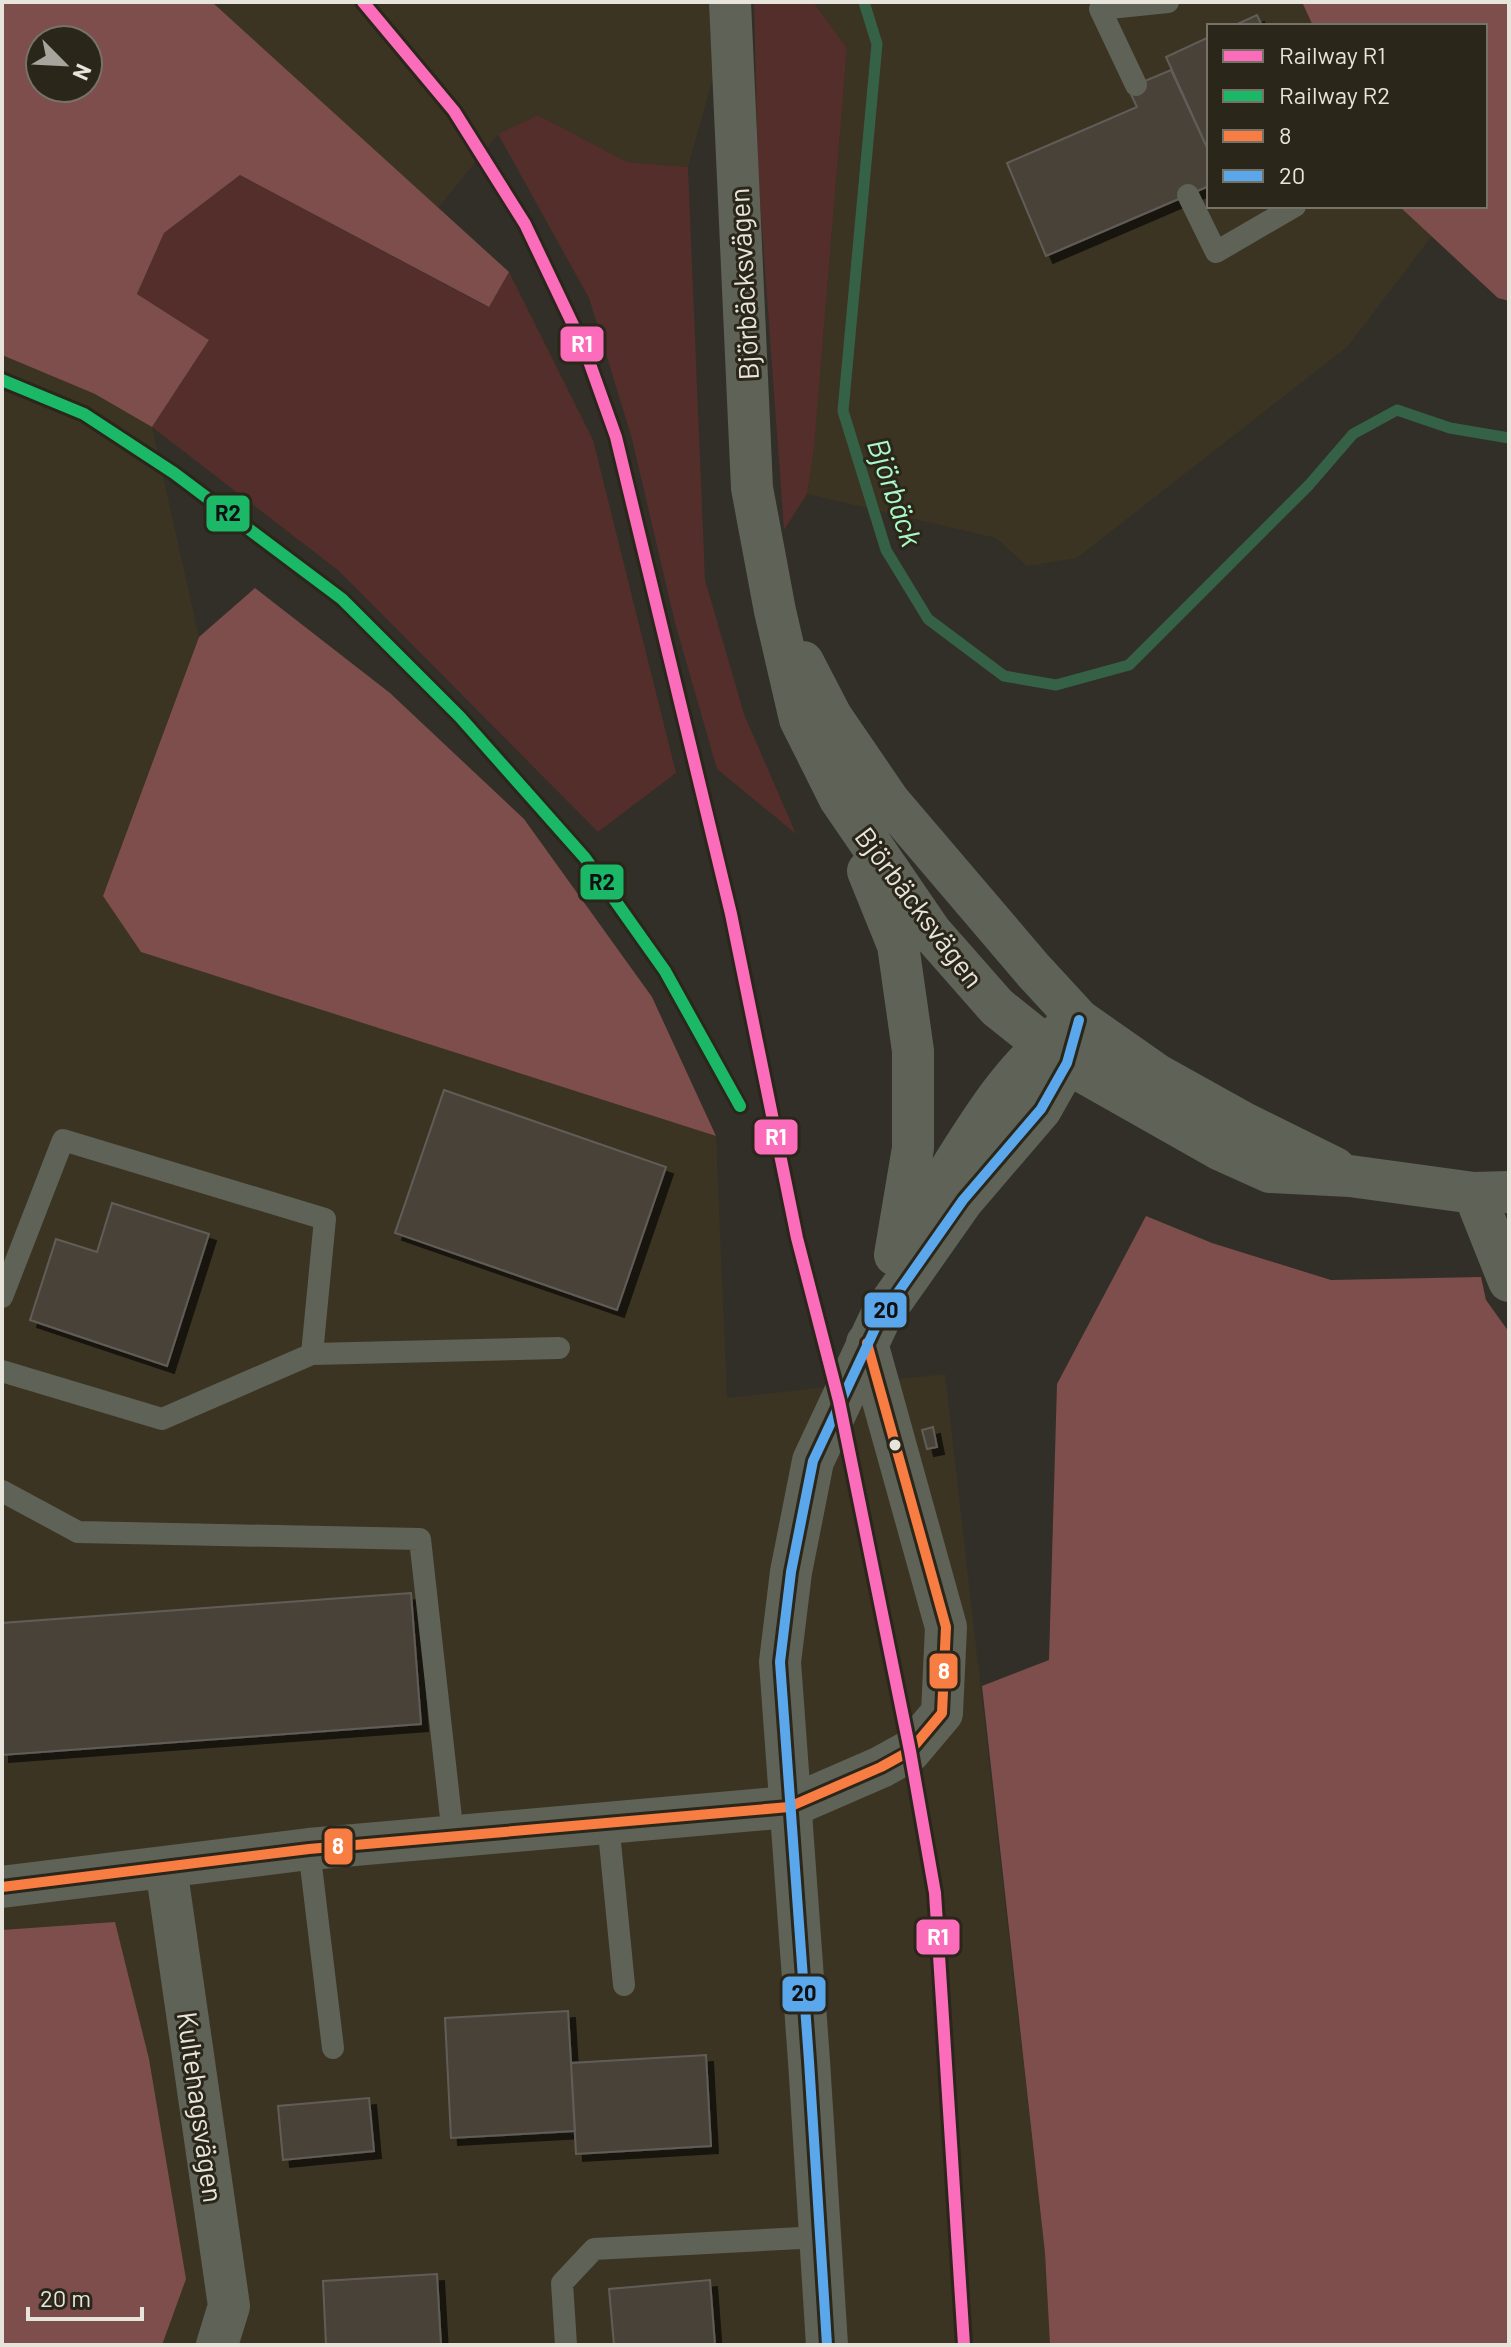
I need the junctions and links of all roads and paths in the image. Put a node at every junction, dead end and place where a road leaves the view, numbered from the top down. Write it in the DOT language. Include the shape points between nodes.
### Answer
graph roads {
  1 [pos="730,2"];
  2 [pos="1168,2"];
  3 [pos="1136,85"];
  4 [pos="1188,195"];
  5 [pos="1292,208"];
  6 [pos="775,611"];
  7 [pos="840,799"];
  8 [pos="1079,1020"];
  9 [pos="1055,1054"];
  10 [pos="1350,1176"];
  11 [pos="1492,1192"];
  12 [pos="895,1255"];
  13 [pos="1509,1281"];
  14 [pos="2,1297"];
  15 [pos="874,1330"];
  16 [pos="559,1348"];
  17 [pos="312,1354"];
  18 [pos="2,1371"];
  19 [pos="2,1491"];
  20 [pos="789,1807"];
  21 [pos="608,1822"];
  22 [pos="453,1836"];
  23 [pos="309,1849"];
  24 [pos="166,1867"];
  25 [pos="2,1887"];
  26 [pos="624,1985"];
  27 [pos="333,2048"];
  28 [pos="820,2237"];
  29 [pos="217,2345"];
  30 [pos="566,2345"];
  31 [pos="827,2345"];
  1 -- 6 [label="street, Björbäcksvägen" via="752,488"];
  2 -- 3 [label="lane" via="1100,9"];
  4 -- 5 [label="lane" via="1216,252"];
  6 -- 7 [label="street, Björbäcksvägen" via="800,719"];
  6 -- 8 [label="street, Björbäcksvägen" via="831,716 889,801"];
  7 -- 9 [label="street, Björbäcksvägen" via="931,932 997,1007"];
  7 -- 12 [label="street" via="898,945 913,1051 913,1148"];
  8 -- 9 [label="street"];
  8 -- 10 [label="street, Björbäcksvägen" via="1156,1074"];
  9 -- 10 [label="street, Björbäcksvägen" via="1219,1149 1270,1172"];
  9 -- 12 [label="street" via="1008,1084"];
  9 -- 15 [label="street" via="1041,1109 963,1200"];
  10 -- 11 [label="street, Björbäcksvägen"];
  11 -- 13 [label="street"];
  12 -- 15 [label="street"];
  14 -- 17 [label="lane" via="63,1140 325,1219"];
  15 -- 20 [label="street" via="813,1461 791,1572 780,1662"];
  15 -- 20 [label="street" via="946,1627 942,1713 910,1751"];
  16 -- 17 [label="lane"];
  17 -- 18 [label="lane" via="162,1419"];
  19 -- 22 [label="lane" via="78,1532 420,1539"];
  20 -- 21 [label="street"];
  20 -- 28 [label="street"];
  21 -- 22 [label="street"];
  21 -- 26 [label="lane"];
  22 -- 23 [label="street"];
  23 -- 24 [label="street"];
  23 -- 27 [label="lane"];
  24 -- 25 [label="street"];
  24 -- 29 [label="street, Kultehagsvägen" via="229,2306"];
  28 -- 30 [label="lane" via="594,2249 562,2283"];
  28 -- 31 [label="street"];
}
